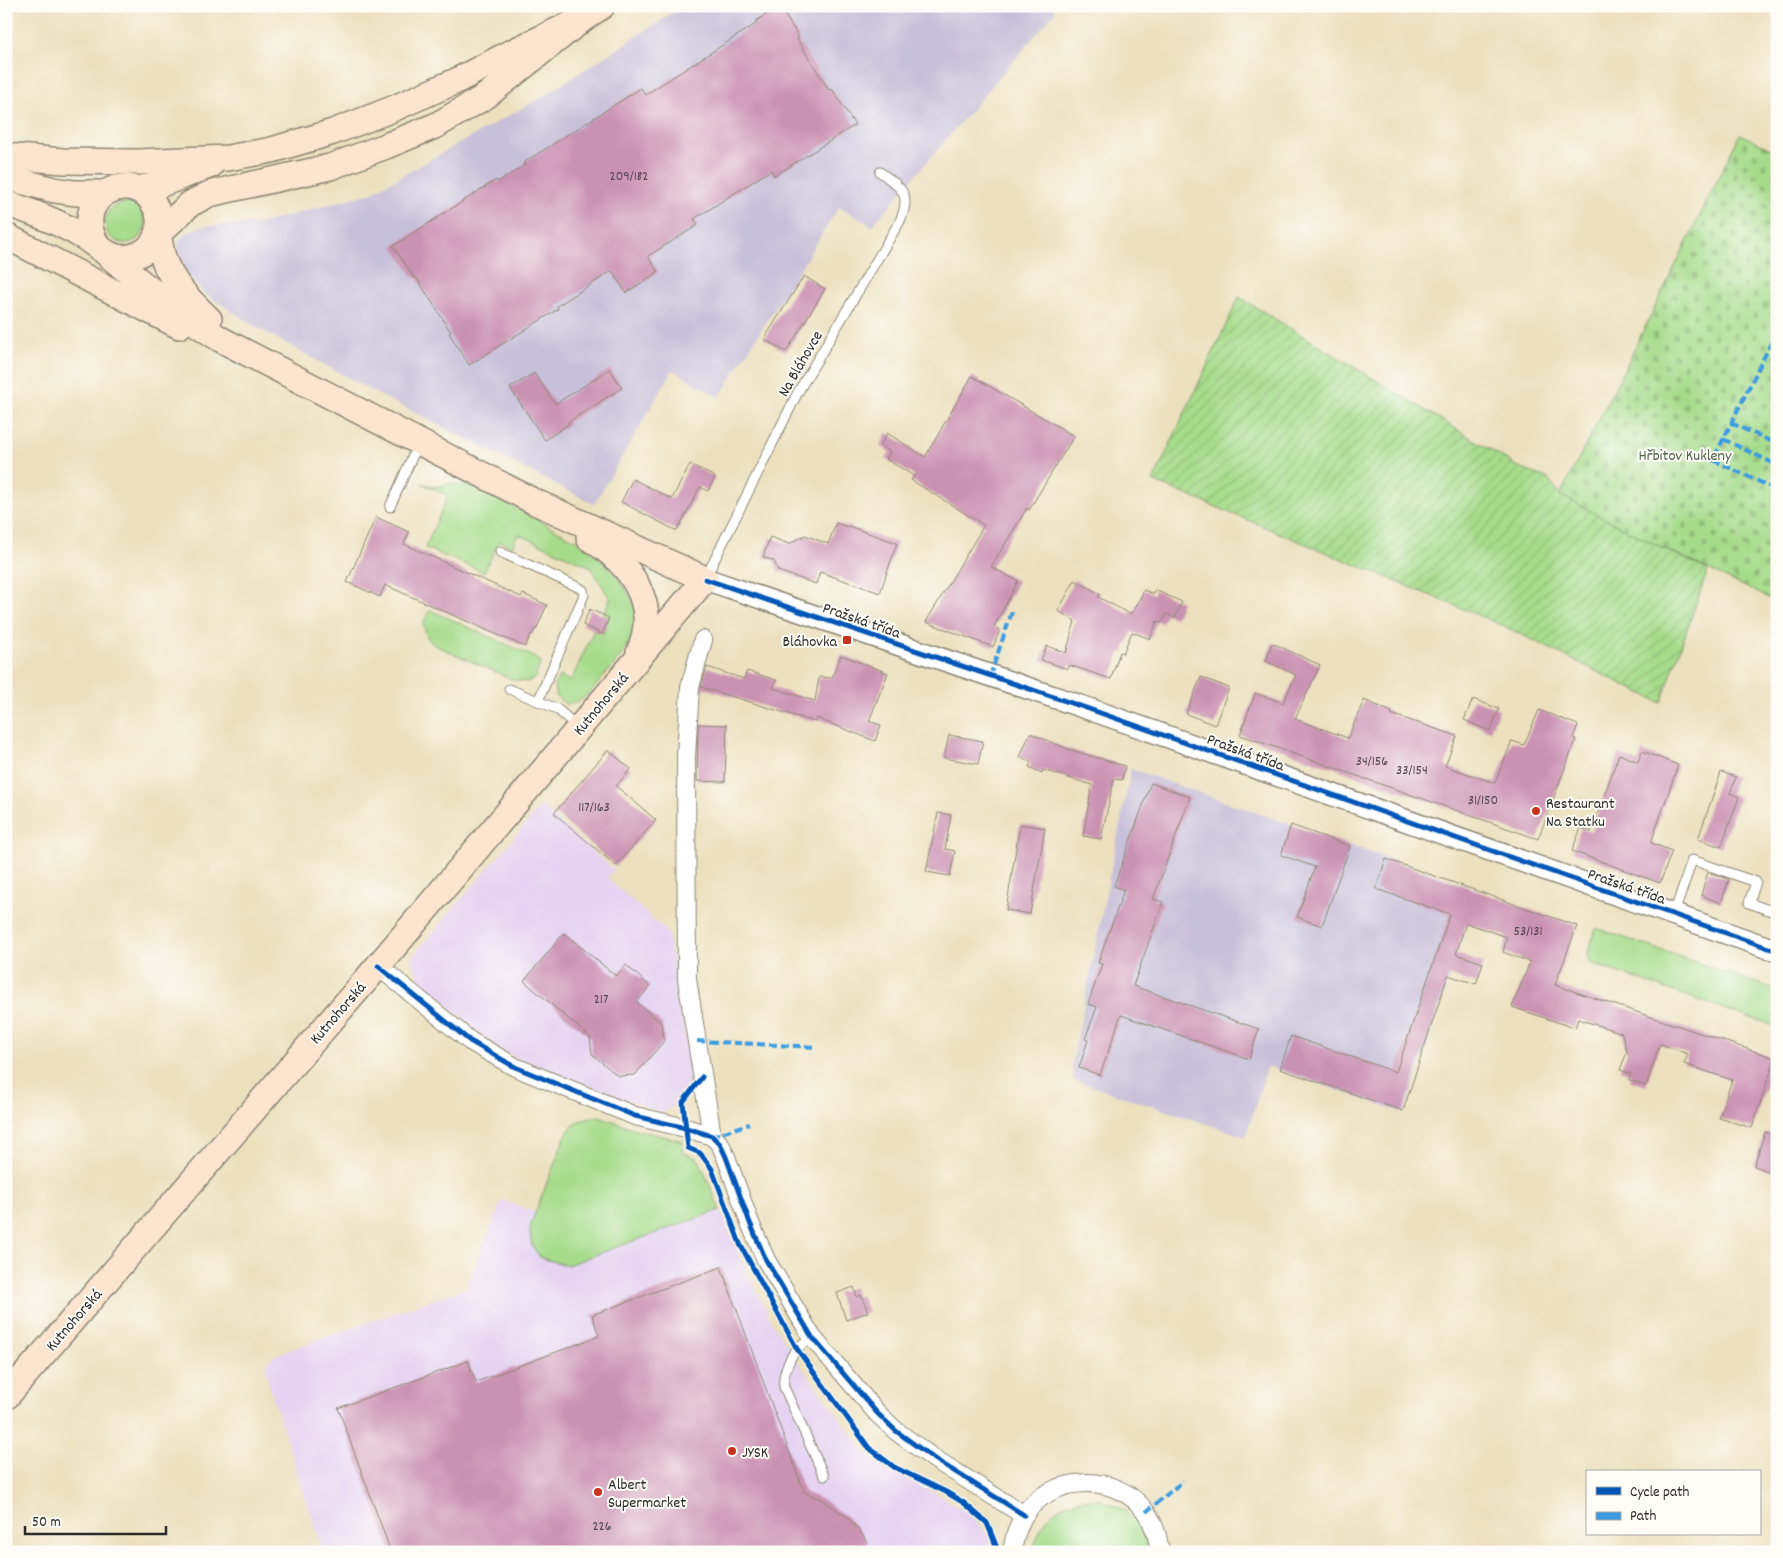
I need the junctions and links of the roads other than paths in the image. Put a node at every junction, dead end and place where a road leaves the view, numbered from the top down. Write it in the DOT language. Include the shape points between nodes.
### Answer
graph roads {
  1 [pos="593,12"];
  2 [pos="6,156"];
  3 [pos="228,158"];
  4 [pos="880,172"];
  5 [pos="6,177"];
  6 [pos="136,189"];
  7 [pos="104,192"];
  8 [pos="6,204"];
  9 [pos="158,234"];
  10 [pos="6,236"];
  11 [pos="101,249"];
  12 [pos="253,356"];
  13 [pos="419,442"];
  14 [pos="533,501"];
  15 [pos="390,507"];
  16 [pos="500,552"];
  17 [pos="704,579"];
  18 [pos="703,640"];
  19 [pos="629,669"];
  20 [pos="509,689"];
  21 [pos="538,701"];
  22 [pos="579,728"];
  23 [pos="1777,913"];
  24 [pos="1674,914"];
  25 [pos="1777,951"];
  26 [pos="378,966"];
  27 [pos="712,1136"];
  28 [pos="812,1337"];
  29 [pos="6,1396"];
  30 [pos="824,1476"];
  31 [pos="1024,1515"];
  32 [pos="1012,1552"];
  33 [pos="1160,1552"];
  1 -- 3 [label="main road" via="456,81 390,110 272,150"];
  1 -- 9 [label="main road" via="486,96 437,124 330,167 209,194 190,204"];
  2 -- 3 [label="main road" via="137,162"];
  3 -- 6 [label="main road" via="159,185"];
  4 -- 17 [label="lane, Na Bláhovce" via="900,188 906,208 798,392"];
  5 -- 7 [label="main road" via="54,190"];
  6 -- 7 [label="main road" via="114,188"];
  6 -- 9 [label="main road" via="155,205 160,221"];
  7 -- 11 [label="main road" via="90,211 88,223 91,235"];
  8 -- 11 [label="main road" via="58,223"];
  9 -- 11 [label="main road" via="138,255 117,257"];
  9 -- 12 [label="main road" via="164,261 185,294"];
  10 -- 12 [label="main road" via="180,327"];
  11 -- 12 [label="main road" via="175,309"];
  12 -- 13 [label="main road"];
  13 -- 14 [label="main road"];
  13 -- 15 [label="lane"];
  14 -- 17 [label="main road"];
  14 -- 19 [label="main road" via="602,546 633,579 644,602 647,627 640,650"];
  16 -- 21 [label="lane" via="583,590"];
  17 -- 19 [label="main road, Kutnohorská"];
  17 -- 24 [label="street, Pražská třída" via="1089,709"];
  18 -- 27 [label="street" via="690,687 686,756 687,979"];
  19 -- 22 [label="main road, Kutnohorská"];
  20 -- 21 [label="lane"];
  21 -- 22 [label="lane" via="557,709"];
  22 -- 26 [label="main road, Kutnohorská"];
  23 -- 24 [label="lane" via="1749,903 1756,882 1692,860"];
  24 -- 25 [label="street, Pražská třída"];
  26 -- 27 [label="street" via="470,1041 515,1067 635,1116"];
  26 -- 29 [label="main road, Kutnohorská"];
  27 -- 28 [label="street" via="726,1157 766,1260"];
  28 -- 30 [label="lane" via="797,1349 782,1380"];
  28 -- 31 [label="street" via="896,1431"];
  31 -- 32 [label="street" via="1015,1533"];
  31 -- 33 [label="street" via="1040,1498 1061,1486 1084,1482 1107,1485 1128,1495 1146,1512 1157,1532"];
}
